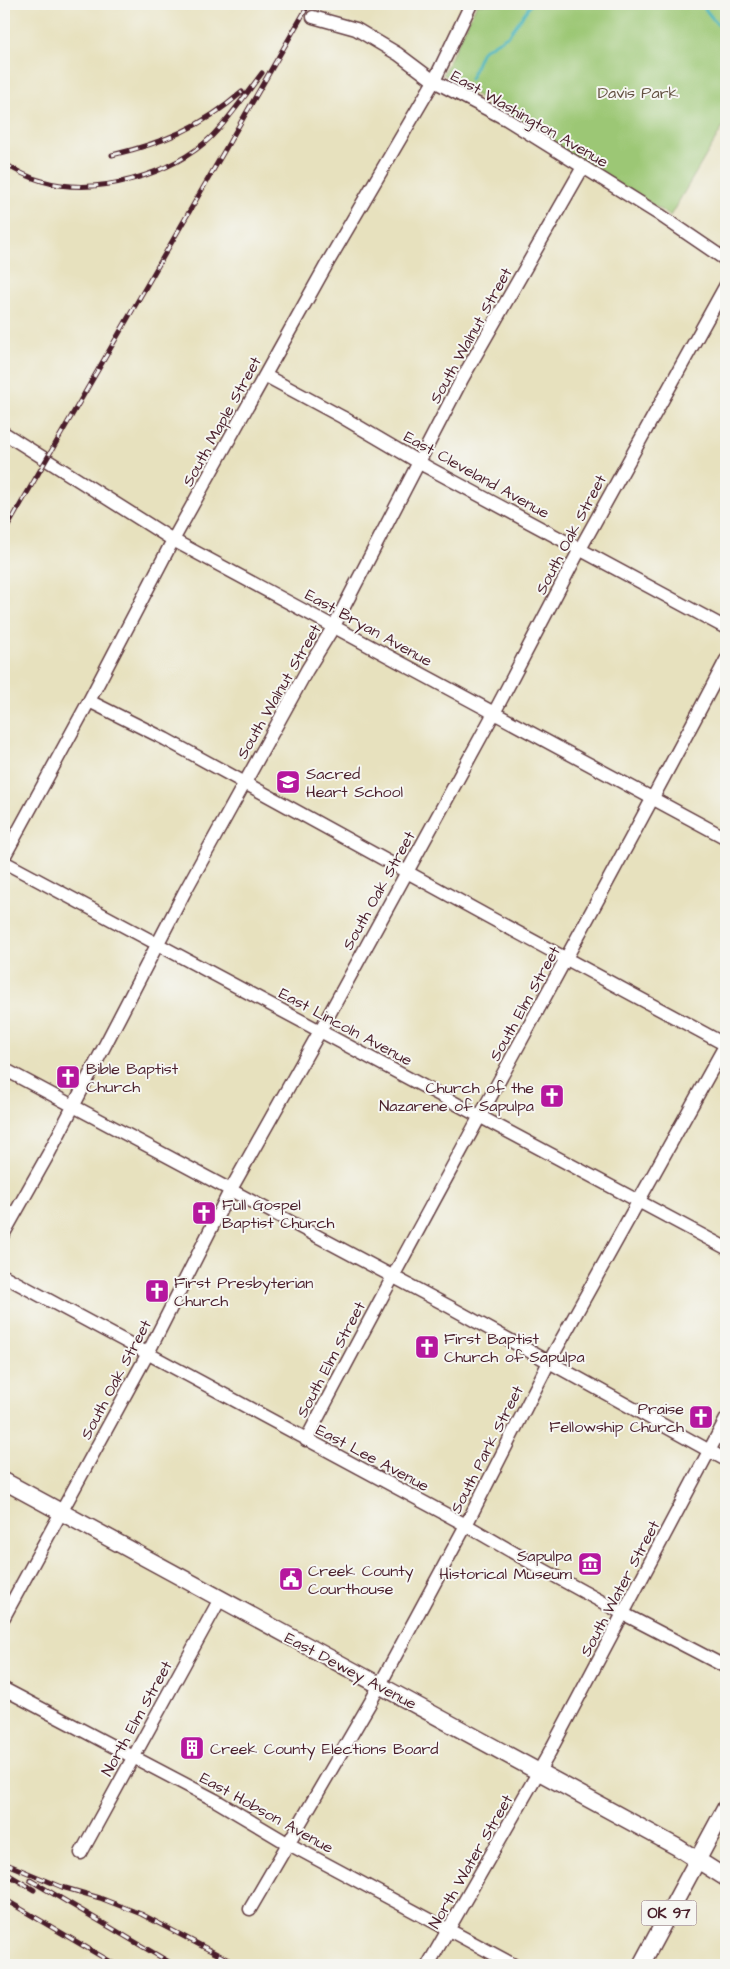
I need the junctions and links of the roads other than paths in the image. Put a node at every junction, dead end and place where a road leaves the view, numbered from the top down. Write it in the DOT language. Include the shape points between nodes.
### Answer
graph roads {
  1 [pos="471,4"];
  2 [pos="313,18"];
  3 [pos="434,81"];
  4 [pos="583,167"];
  5 [pos="726,260"];
  6 [pos="726,285"];
  7 [pos="266,376"];
  8 [pos="4,433"];
  9 [pos="419,462"];
  10 [pos="174,540"];
  11 [pos="580,549"];
  12 [pos="334,626"];
  13 [pos="726,628"];
  14 [pos="726,660"];
  15 [pos="89,701"];
  16 [pos="494,713"];
  17 [pos="245,783"];
  18 [pos="653,800"];
  19 [pos="726,838"];
  20 [pos="4,857"];
  21 [pos="4,862"];
  22 [pos="406,872"];
  23 [pos="158,944"];
  24 [pos="567,959"];
  25 [pos="320,1032"];
  26 [pos="726,1045"];
  27 [pos="4,1068"];
  28 [pos="73,1107"];
  29 [pos="480,1115"];
  30 [pos="230,1191"];
  31 [pos="639,1201"];
  32 [pos="4,1233"];
  33 [pos="726,1248"];
  34 [pos="4,1276"];
  35 [pos="392,1276"];
  36 [pos="148,1353"];
  37 [pos="549,1362"];
  38 [pos="726,1419"];
  39 [pos="306,1440"];
  40 [pos="708,1451"];
  41 [pos="726,1460"];
  42 [pos="4,1481"];
  43 [pos="61,1512"];
  44 [pos="466,1525"];
  45 [pos="220,1599"];
  46 [pos="624,1614"];
  47 [pos="4,1617"];
  48 [pos="726,1667"];
  49 [pos="380,1686"];
  50 [pos="4,1689"];
  51 [pos="134,1757"];
  52 [pos="539,1772"];
  53 [pos="726,1807"];
  54 [pos="288,1843"];
  55 [pos="81,1853"];
  56 [pos="698,1860"];
  57 [pos="726,1878"];
  58 [pos="250,1909"];
  59 [pos="449,1930"];
  60 [pos="428,1965"];
  61 [pos="514,1965"];
  62 [pos="641,1965"];
  1 -- 3 [label="street, South Maple Street"];
  2 -- 3 [label="street, East Washington Avenue" via="356,29"];
  3 -- 4 [label="street, East Washington Avenue" via="506,119"];
  3 -- 7 [label="street, South Maple Street" via="328,262"];
  4 -- 5 [label="street, East Washington Avenue"];
  4 -- 9 [label="street, South Walnut Street" via="462,379"];
  6 -- 11 [label="street, South Oak Street"];
  7 -- 9 [label="street, East Cleveland Avenue"];
  7 -- 10 [label="street, South Maple Street"];
  8 -- 10 [label="street, East Bryan Avenue"];
  9 -- 11 [label="street, East Cleveland Avenue"];
  9 -- 12 [label="street, South Walnut Street"];
  10 -- 12 [label="street, East Bryan Avenue"];
  10 -- 15 [label="street, South Maple Street"];
  11 -- 13 [label="street, East Cleveland Avenue"];
  11 -- 16 [label="street, South Oak Street"];
  12 -- 16 [label="street, East Bryan Avenue"];
  12 -- 17 [label="street, South Walnut Street"];
  14 -- 18 [label="street, South Elm Street"];
  15 -- 17 [label="street"];
  15 -- 20 [label="street, South Maple Street"];
  16 -- 18 [label="street, East Bryan Avenue"];
  16 -- 22 [label="street, South Oak Street"];
  17 -- 22 [label="street"];
  17 -- 23 [label="street, South Walnut Street"];
  18 -- 19 [label="street, East Bryan Avenue"];
  18 -- 24 [label="street, South Elm Street"];
  21 -- 23 [label="street, East Lincoln Avenue"];
  22 -- 24 [label="street"];
  22 -- 25 [label="street, South Oak Street"];
  23 -- 25 [label="street, East Lincoln Avenue"];
  23 -- 28 [label="street, South Walnut Street"];
  24 -- 26 [label="street"];
  24 -- 29 [label="street, South Elm Street"];
  25 -- 29 [label="street, East Lincoln Avenue"];
  25 -- 30 [label="street, South Oak Street"];
  26 -- 31 [label="street, South Park Street"];
  27 -- 28 [label="street"];
  28 -- 30 [label="street"];
  28 -- 32 [label="street, South Walnut Street"];
  29 -- 31 [label="street, East Lincoln Avenue"];
  29 -- 35 [label="street, South Elm Street"];
  30 -- 35 [label="street"];
  30 -- 36 [label="street, South Oak Street"];
  31 -- 33 [label="street, East Lincoln Avenue"];
  31 -- 37 [label="street, South Park Street"];
  34 -- 36 [label="street, East Lee Avenue"];
  35 -- 37 [label="street"];
  35 -- 39 [label="street, South Elm Street"];
  36 -- 39 [label="street, East Lee Avenue"];
  36 -- 43 [label="street, South Oak Street"];
  37 -- 40 [label="street"];
  37 -- 44 [label="street, South Park Street"];
  38 -- 40 [label="street, South Water Street"];
  39 -- 44 [label="street, East Lee Avenue"];
  40 -- 41 [label="street"];
  40 -- 46 [label="street, South Water Street"];
  42 -- 43 [label="main road, East Dewey Avenue"];
  43 -- 45 [label="main road, East Dewey Avenue"];
  43 -- 47 [label="street, South Oak Street"];
  44 -- 46 [label="street, East Lee Avenue"];
  44 -- 49 [label="street, South Park Street"];
  45 -- 49 [label="main road, East Dewey Avenue"];
  45 -- 51 [label="street, North Elm Street"];
  46 -- 48 [label="street, East Lee Avenue"];
  46 -- 52 [label="street, South Water Street"];
  49 -- 52 [label="main road, East Dewey Avenue"];
  49 -- 54 [label="street, South Park Street"];
  50 -- 51 [label="street, East Hobson Avenue"];
  51 -- 54 [label="street, East Hobson Avenue"];
  51 -- 55 [label="street, North Elm Street"];
  52 -- 56 [label="main road, East Dewey Avenue"];
  52 -- 59 [label="street, North Water Street"];
  53 -- 56 [label="main road, OK 97"];
  54 -- 58 [label="street, South Park Street"];
  54 -- 59 [label="street, East Hobson Avenue"];
  56 -- 57 [label="main road, East Dewey Avenue"];
  56 -- 62 [label="main road, OK 97"];
  59 -- 60 [label="street, North Water Street"];
  59 -- 61 [label="street, East Hobson Avenue"];
}
